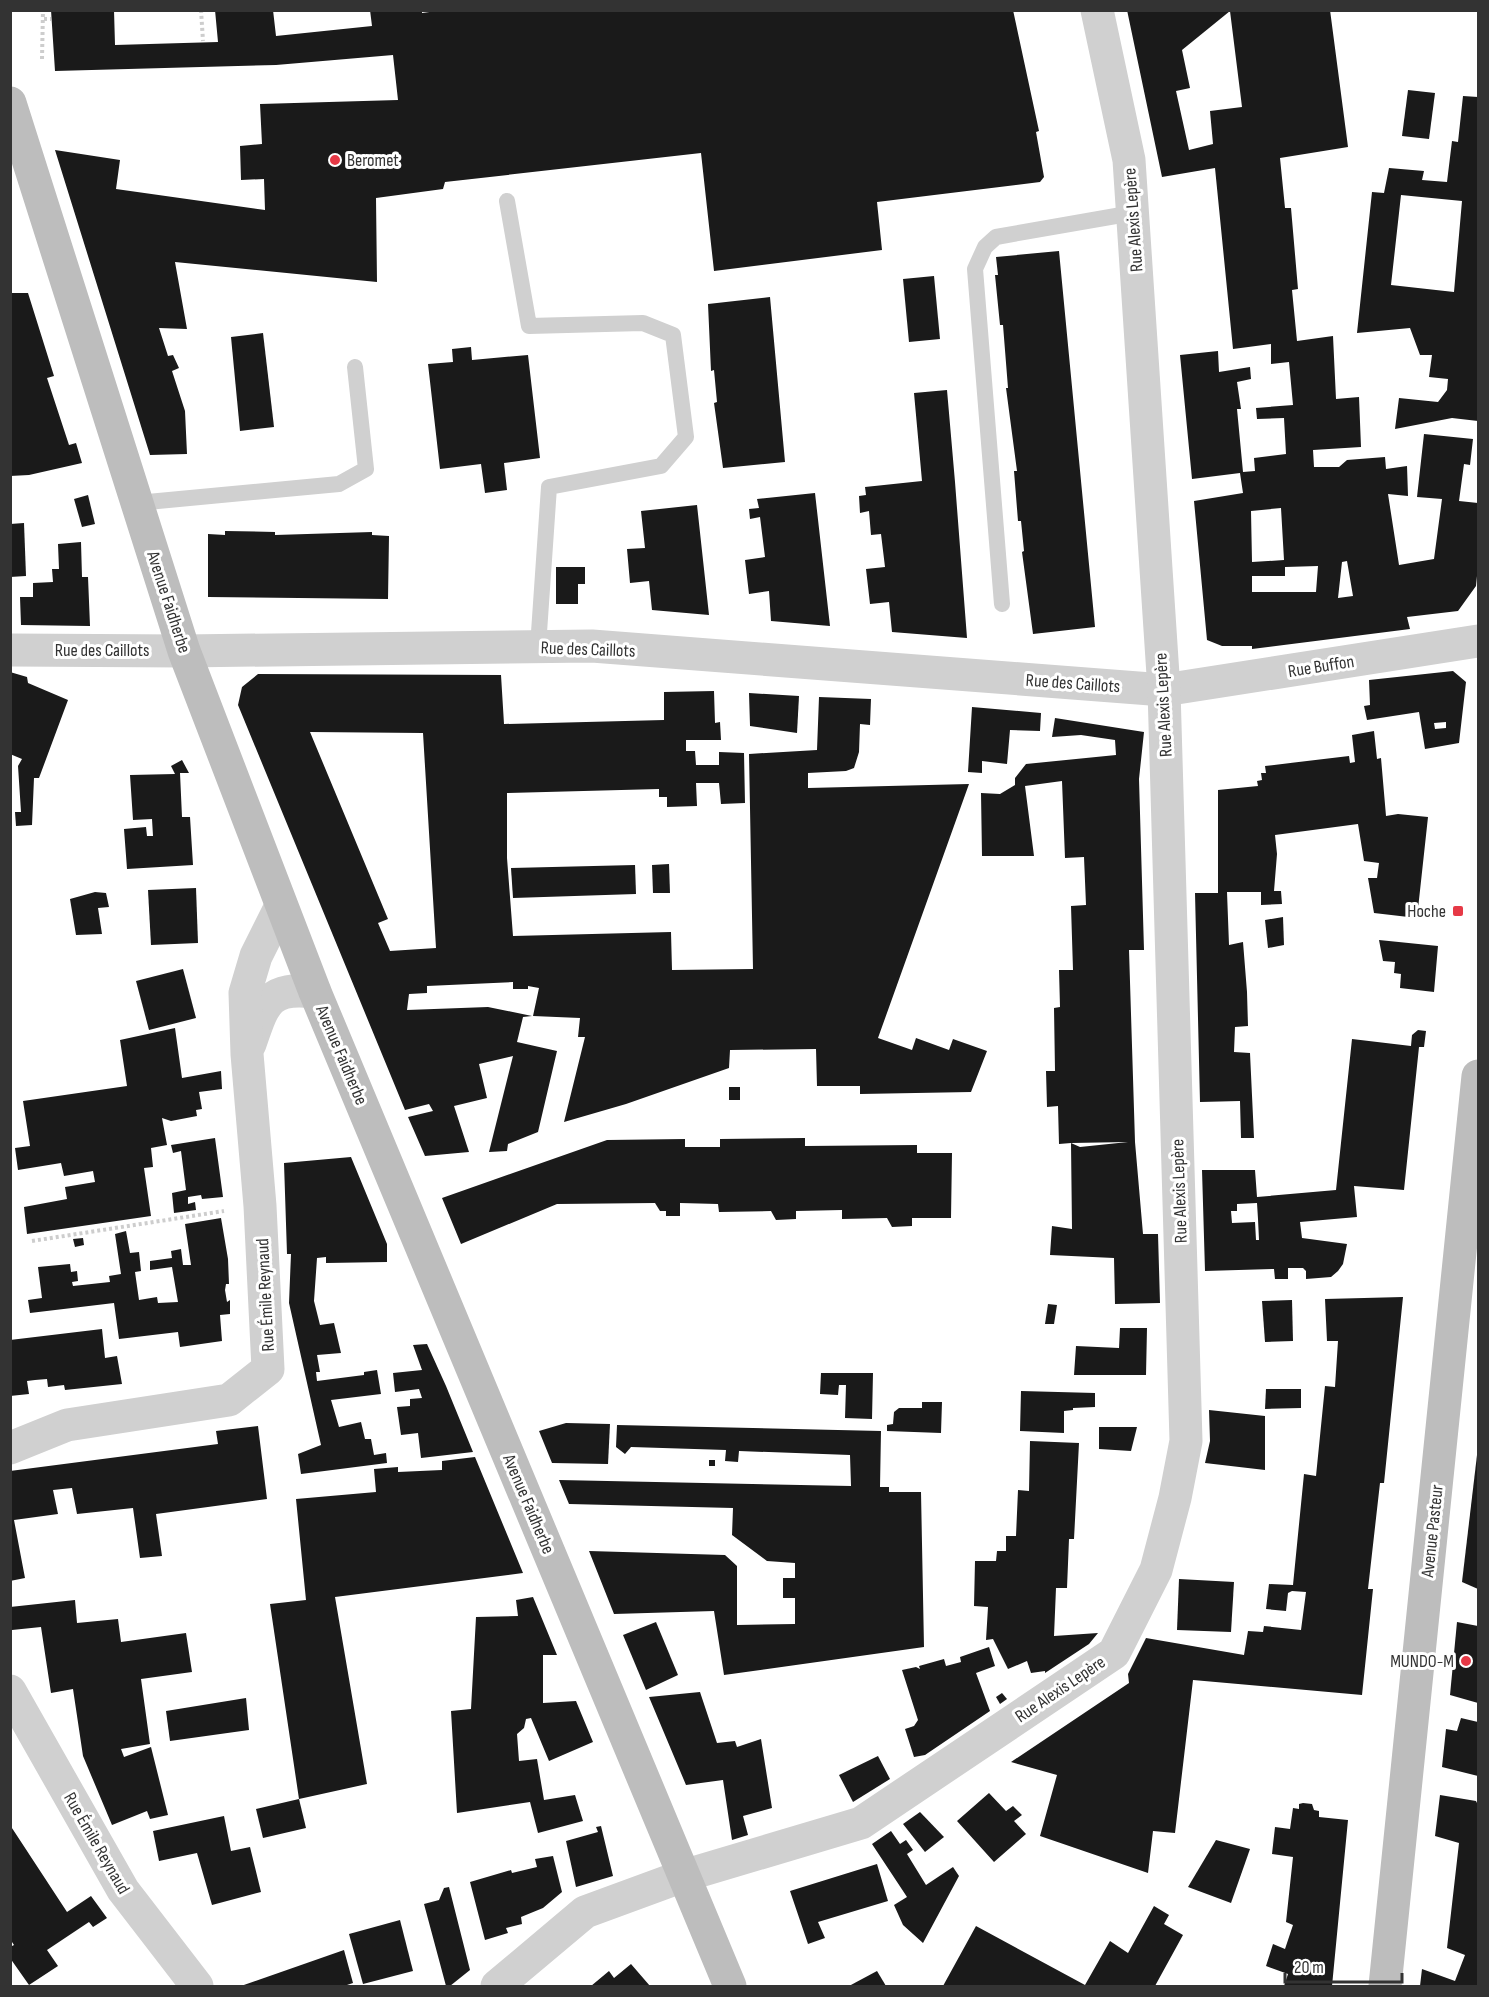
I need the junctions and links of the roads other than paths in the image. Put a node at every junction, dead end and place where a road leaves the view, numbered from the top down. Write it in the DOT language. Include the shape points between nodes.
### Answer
graph roads {
  1 [pos="1097,10"];
  2 [pos="10,103"];
  3 [pos="507,201"];
  4 [pos="1133,213"];
  5 [pos="355,367"];
  6 [pos="137,503"];
  7 [pos="1002,604"];
  8 [pos="1479,641"];
  9 [pos="538,647"];
  10 [pos="10,650"];
  11 [pos="184,651"];
  12 [pos="1164,690"];
  13 [pos="281,906"];
  14 [pos="315,992"];
  15 [pos="247,1054"];
  16 [pos="1479,1076"];
  17 [pos="10,1448"];
  18 [pos="10,1691"];
  19 [pos="683,1876"];
  20 [pos="197,1986"];
  21 [pos="497,1986"];
  22 [pos="730,1986"];
  23 [pos="1385,1986"];
  1 -- 4 [label="street, Rue Alexis Lepère" via="1129,160"];
  2 -- 6 [label="street, Avenue Faidherbe"];
  3 -- 9 [label="lane" via="529,326 643,323 673,335 686,437 661,466 549,487"];
  4 -- 7 [label="lane" via="996,237 985,247 975,269"];
  4 -- 12 [label="street, Rue Alexis Lepère"];
  5 -- 6 [label="lane" via="366,469 339,484"];
  6 -- 11 [label="street, Avenue Faidherbe"];
  8 -- 12 [label="street, Rue Buffon"];
  9 -- 11 [label="street, Rue des Caillots"];
  9 -- 12 [label="street, Rue des Caillots" via="592,646"];
  10 -- 11 [label="street, Rue des Caillots"];
  11 -- 13 [label="street, Avenue Faidherbe"];
  12 -- 19 [label="street, Rue Alexis Lepère" via="1186,1441 1156,1570 1114,1653 861,1823"];
  13 -- 14 [label="street, Avenue Faidherbe"];
  13 -- 15 [label="street, Rue Émile Reynaud" via="256,956 245,993"];
  14 -- 15 [label="street, Rue Émile Reynaud" via="292,989 277,994 261,1012"];
  14 -- 19 [label="street, Avenue Faidherbe"];
  15 -- 17 [label="street, Rue Émile Reynaud" via="268,1369 229,1400 68,1425"];
  16 -- 23 [label="street, Avenue Pasteur"];
  18 -- 20 [label="street, Rue Émile Reynaud" via="123,1890"];
  19 -- 21 [label="street, Rue Alexis Lepère" via="585,1912"];
  19 -- 22 [label="street, Avenue Faidherbe"];
}
